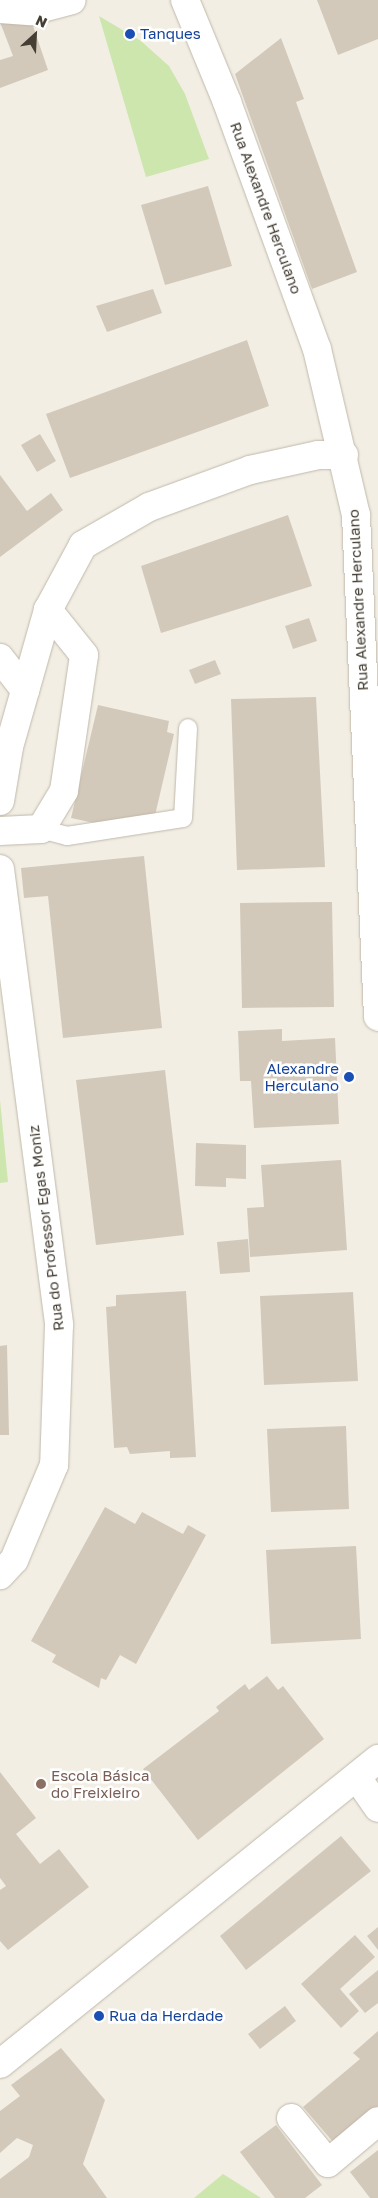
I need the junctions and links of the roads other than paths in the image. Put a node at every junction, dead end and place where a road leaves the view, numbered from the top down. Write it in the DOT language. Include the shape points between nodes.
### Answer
graph roads {
  1 [pos="72,0"];
  2 [pos="185,0"];
  3 [pos="0,8"];
  4 [pos="344,455"];
  5 [pos="48,610"];
  6 [pos="0,658"];
  7 [pos="26,690"];
  8 [pos="188,728"];
  9 [pos="0,801"];
  10 [pos="41,829"];
  11 [pos="0,831"];
  12 [pos="0,869"];
  13 [pos="378,1017"];
  14 [pos="0,1575"];
  15 [pos="378,1742"];
  16 [pos="378,1759"];
  17 [pos="358,1779"];
  18 [pos="378,1808"];
  19 [pos="0,2064"];
  20 [pos="291,2118"];
  21 [pos="378,2121"];
  1 -- 3 [label="street" via="31,11"];
  2 -- 4 [label="street, Rua Alexandre Herculano" via="227,102 317,349"];
  4 -- 5 [label="street" via="318,455 250,470 149,507 83,545"];
  4 -- 13 [label="street, Rua Alexandre Herculano" via="356,514"];
  5 -- 7 [label="street"];
  5 -- 10 [label="street" via="84,654 64,791"];
  6 -- 7 [label="street"];
  7 -- 9 [label="street"];
  8 -- 10 [label="lane" via="183,818 67,836"];
  10 -- 11 [label="street"];
  12 -- 14 [label="street, Rua do Professor Egas Moniz" via="59,1325 54,1465 14,1560"];
  15 -- 17 [label="street"];
  16 -- 17 [label="street"];
  17 -- 18 [label="street"];
  17 -- 19 [label="street"];
  20 -- 21 [label="street" via="328,2163"];
}
